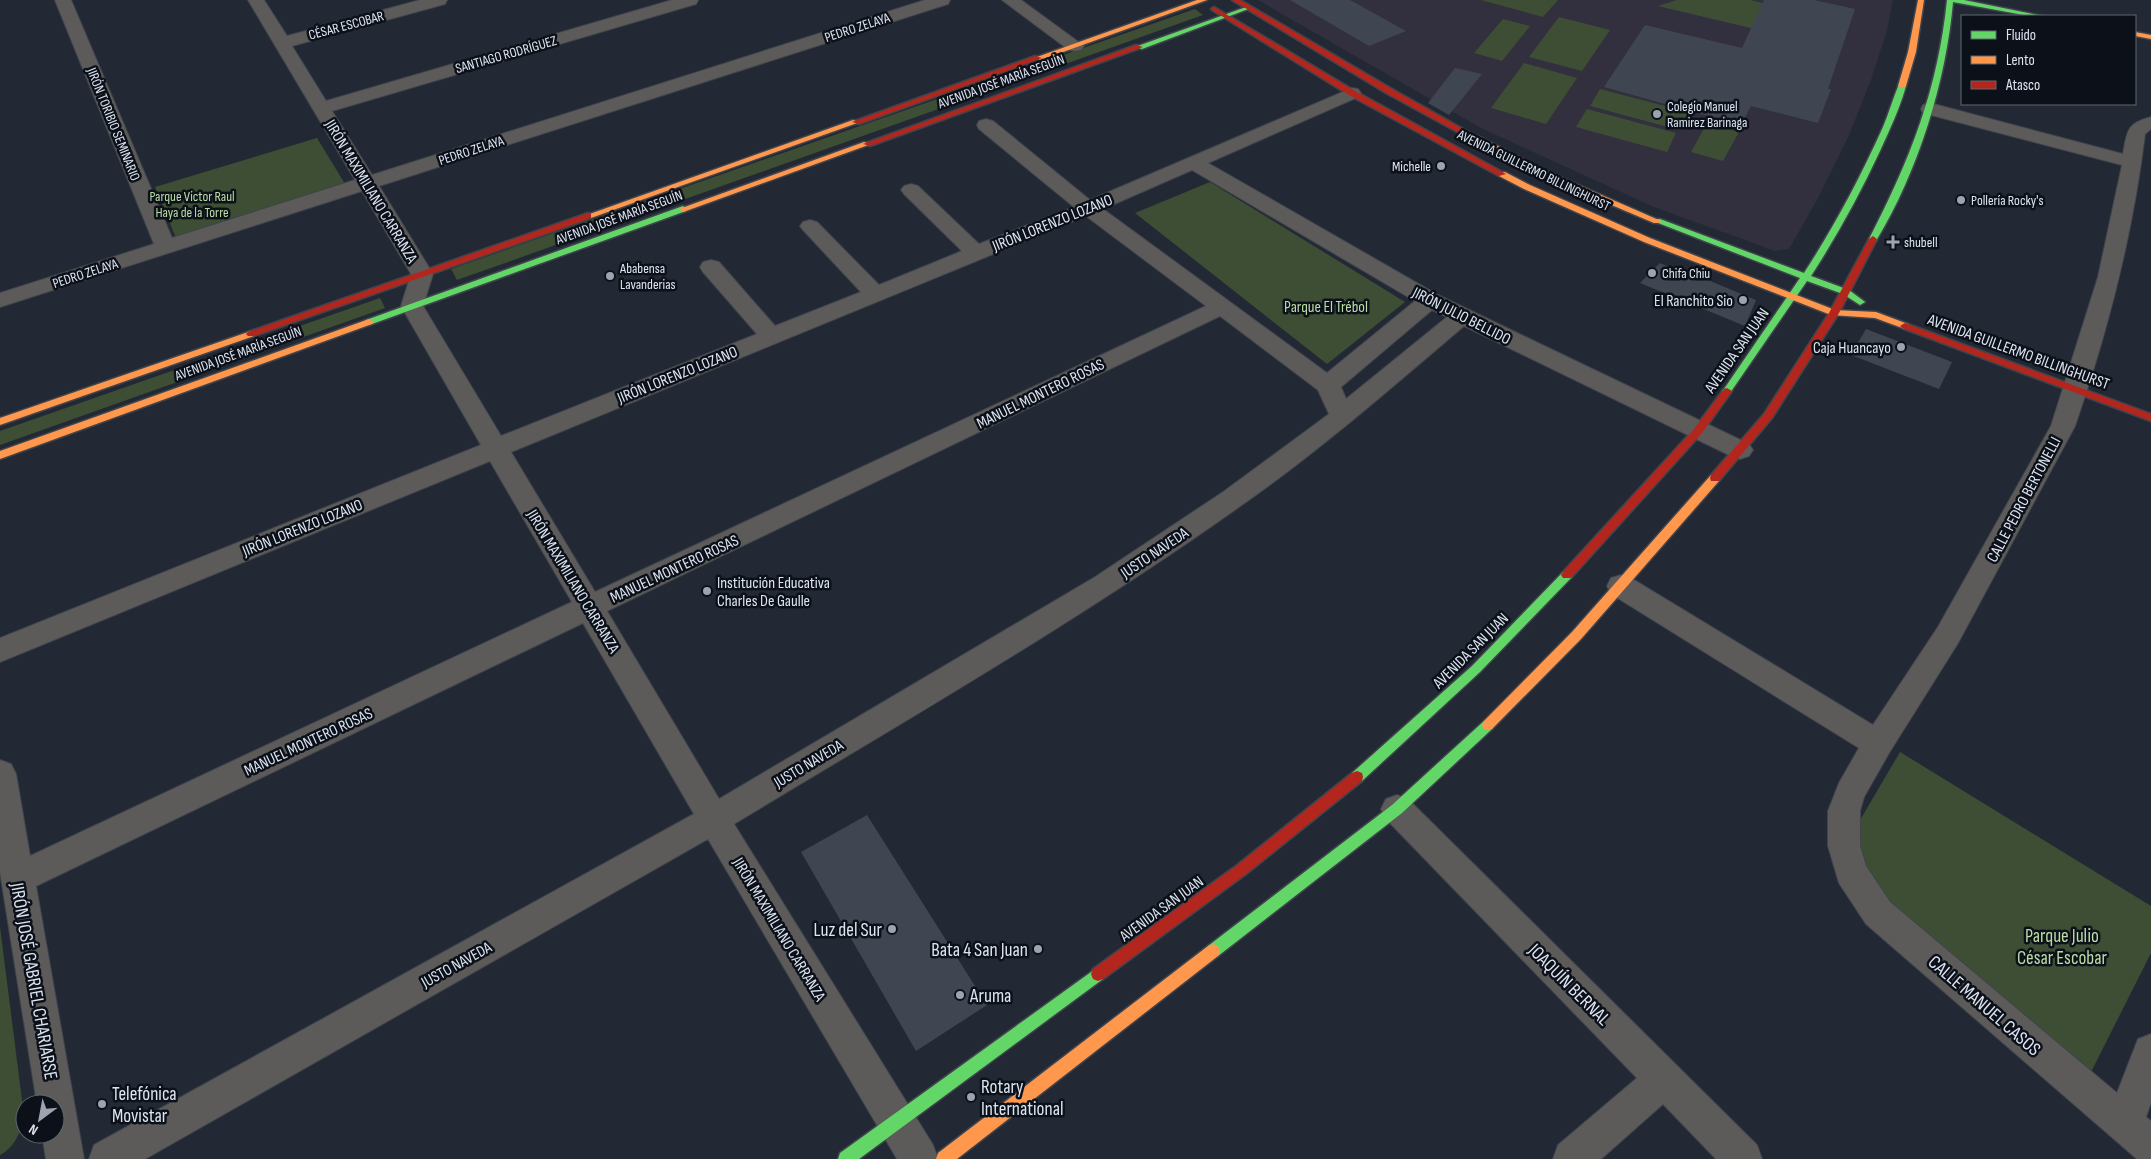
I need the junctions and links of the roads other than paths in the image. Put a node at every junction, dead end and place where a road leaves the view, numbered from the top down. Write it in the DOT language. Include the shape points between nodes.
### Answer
graph roads {
  1 [pos="63,0"];
  2 [pos="256,0"];
  3 [pos="440,0"];
  4 [pos="690,0"];
  5 [pos="942,0"];
  6 [pos="1010,0"];
  7 [pos="1202,0"];
  8 [pos="1235,0"];
  9 [pos="1920,0"];
  10 [pos="1951,0"];
  11 [pos="1248,8"];
  12 [pos="2034,15"];
  13 [pos="1226,16"];
  14 [pos="2136,34"];
  15 [pos="2151,38"];
  16 [pos="282,43"];
  17 [pos="1075,46"];
  18 [pos="1352,93"];
  19 [pos="322,108"];
  20 [pos="1930,109"];
  21 [pos="2147,124"];
  22 [pos="986,125"];
  23 [pos="1193,162"];
  24 [pos="2132,162"];
  25 [pos="367,184"];
  26 [pos="911,190"];
  27 [pos="1088,208"];
  28 [pos="810,226"];
  29 [pos="166,248"];
  30 [pos="976,253"];
  31 [pos="711,267"];
  32 [pos="422,274"];
  33 [pos="1807,277"];
  34 [pos="1846,292"];
  35 [pos="875,294"];
  36 [pos="1793,297"];
  37 [pos="0,300"];
  38 [pos="1430,300"];
  39 [pos="412,306"];
  40 [pos="1221,307"];
  41 [pos="1834,313"];
  42 [pos="1876,315"];
  43 [pos="1462,316"];
  44 [pos="771,336"];
  45 [pos="1328,385"];
  46 [pos="2076,389"];
  47 [pos="1342,416"];
  48 [pos="2151,418"];
  49 [pos="0,422"];
  50 [pos="1698,432"];
  51 [pos="494,448"];
  52 [pos="1740,450"];
  53 [pos="0,455"];
  54 [pos="1621,586"];
  55 [pos="591,608"];
  56 [pos="0,650"];
  57 [pos="1878,744"];
  58 [pos="0,774"];
  59 [pos="1397,809"];
  60 [pos="714,820"];
  61 [pos="1844,846"];
  62 [pos="18,878"];
  63 [pos="2151,1052"];
  64 [pos="1664,1079"];
  65 [pos="896,1121"];
  66 [pos="2137,1135"];
  67 [pos="65,1159"];
  68 [pos="108,1159"];
  69 [pos="846,1159"];
  70 [pos="919,1159"];
  71 [pos="944,1159"];
  72 [pos="1572,1159"];
  73 [pos="1743,1159"];
  1 -- 29 [label="street, JIRÓN TORIBIO SEMINARIO"];
  2 -- 16 [label="street, JIRÓN MAXIMILIANO CARRANZA"];
  3 -- 16 [label="street, CÉSAR ESCOBAR"];
  4 -- 19 [label="street, SANTIAGO RODRÍGUEZ"];
  5 -- 25 [label="street, PEDRO ZELAYA"];
  6 -- 17 [label="street"];
  7 -- 13 [label="main road, AVENIDA GUILLERMO BILLINGHURST"];
  7 -- 17 [label="main road, AVENIDA JOSÉ MARÍA SEGUÍN"];
  8 -- 11 [label="main road, AVENIDA GUILLERMO BILLINGHURST"];
  9 -- 33 [label="main road, AVENIDA SAN JUAN" via="1912,52 1898,101 1862,184"];
  10 -- 12 [label="main road"];
  10 -- 20 [label="main road" via="1943,59"];
  11 -- 13 [label="main road, AVENIDA JOSÉ MARÍA SEGUÍN"];
  11 -- 33 [label="main road, AVENIDA GUILLERMO BILLINGHURST" via="1452,126 1546,174 1662,224"];
  13 -- 18 [label="main road, AVENIDA GUILLERMO BILLINGHURST"];
  13 -- 39 [label="main road, AVENIDA JOSÉ MARÍA SEGUÍN"];
  14 -- 15 [label="main road"];
  16 -- 19 [label="street, JIRÓN MAXIMILIANO CARRANZA"];
  17 -- 32 [label="main road, AVENIDA JOSÉ MARÍA SEGUÍN"];
  18 -- 23 [label="street, JIRÓN LORENZO LOZANO"];
  18 -- 36 [label="main road, AVENIDA GUILLERMO BILLINGHURST" via="1528,187 1647,240"];
  19 -- 25 [label="street, JIRÓN MAXIMILIANO CARRANZA"];
  20 -- 24 [label="street"];
  20 -- 34 [label="main road" via="1897,194"];
  21 -- 24 [label="street, CALLE PEDRO BERTONELLI" via="2136,134"];
  22 -- 27 [label="street"];
  23 -- 27 [label="street, JIRÓN LORENZO LOZANO"];
  23 -- 38 [label="street, JIRÓN JULIO BELLIDO"];
  24 -- 46 [label="street, CALLE PEDRO BERTONELLI" via="2109,277"];
  25 -- 29 [label="street, PEDRO ZELAYA"];
  25 -- 32 [label="street, JIRÓN MAXIMILIANO CARRANZA"];
  26 -- 30 [label="street"];
  27 -- 30 [label="street, JIRÓN LORENZO LOZANO"];
  27 -- 40 [label="street"];
  28 -- 35 [label="street"];
  29 -- 37 [label="street, PEDRO ZELAYA"];
  30 -- 35 [label="street, JIRÓN LORENZO LOZANO"];
  31 -- 44 [label="street"];
  32 -- 39 [label="street, JIRÓN MAXIMILIANO CARRANZA"];
  32 -- 49 [label="main road, AVENIDA JOSÉ MARÍA SEGUÍN"];
  33 -- 34 [label="main road, AVENIDA GUILLERMO BILLINGHURST"];
  33 -- 36 [label="main road, AVENIDA SAN JUAN"];
  34 -- 41 [label="main road"];
  34 -- 42 [label="main road, AVENIDA GUILLERMO BILLINGHURST"];
  35 -- 44 [label="street, JIRÓN LORENZO LOZANO"];
  36 -- 41 [label="main road, AVENIDA GUILLERMO BILLINGHURST"];
  36 -- 50 [label="main road, AVENIDA SAN JUAN"];
  38 -- 43 [label="street, JIRÓN JULIO BELLIDO"];
  38 -- 45 [label="street"];
  39 -- 51 [label="street, JIRÓN MAXIMILIANO CARRANZA"];
  39 -- 53 [label="main road, AVENIDA JOSÉ MARÍA SEGUÍN"];
  40 -- 45 [label="street"];
  40 -- 55 [label="street, MANUEL MONTERO ROSAS"];
  41 -- 42 [label="main road, AVENIDA GUILLERMO BILLINGHURST"];
  41 -- 52 [label="main road" via="1768,416"];
  42 -- 46 [label="main road, AVENIDA GUILLERMO BILLINGHURST"];
  43 -- 47 [label="street, JUSTO NAVEDA"];
  43 -- 50 [label="street, JIRÓN JULIO BELLIDO"];
  44 -- 51 [label="street, JIRÓN LORENZO LOZANO"];
  45 -- 47 [label="street"];
  46 -- 48 [label="main road, AVENIDA GUILLERMO BILLINGHURST"];
  46 -- 57 [label="street, CALLE PEDRO BERTONELLI" via="2063,426 2002,539 1948,635"];
  47 -- 60 [label="street, JUSTO NAVEDA" via="1232,499 1105,585"];
  50 -- 52 [label="street, JIRÓN JULIO BELLIDO"];
  50 -- 65 [label="main road, AVENIDA SAN JUAN" via="1580,562 1476,669 1362,773 1241,870"];
  51 -- 55 [label="street, JIRÓN MAXIMILIANO CARRANZA"];
  51 -- 56 [label="street, JIRÓN LORENZO LOZANO"];
  52 -- 54 [label="main road"];
  54 -- 57 [label="street"];
  54 -- 59 [label="main road" via="1517,698"];
  55 -- 60 [label="street, JIRÓN MAXIMILIANO CARRANZA"];
  55 -- 62 [label="street, MANUEL MONTERO ROSAS"];
  57 -- 61 [label="street, CALLE PEDRO BERTONELLI" via="1850,793 1844,811"];
  58 -- 62 [label="street, JIRÓN JOSÉ GABRIEL CHARIARSE"];
  59 -- 64 [label="street, JOAQUÍN BERNAL"];
  59 -- 71 [label="main road"];
  60 -- 65 [label="street, JIRÓN MAXIMILIANO CARRANZA"];
  60 -- 68 [label="street, JUSTO NAVEDA"];
  61 -- 66 [label="street, CALLE MANUEL CASOS" via="1851,872 1878,913"];
  62 -- 67 [label="street, JIRÓN JOSÉ GABRIEL CHARIARSE"];
  63 -- 66 [label="street"];
  64 -- 72 [label="street"];
  64 -- 73 [label="street, JOAQUÍN BERNAL"];
  65 -- 69 [label="main road, AVENIDA SAN JUAN"];
  65 -- 70 [label="street, JIRÓN MAXIMILIANO CARRANZA"];
}
